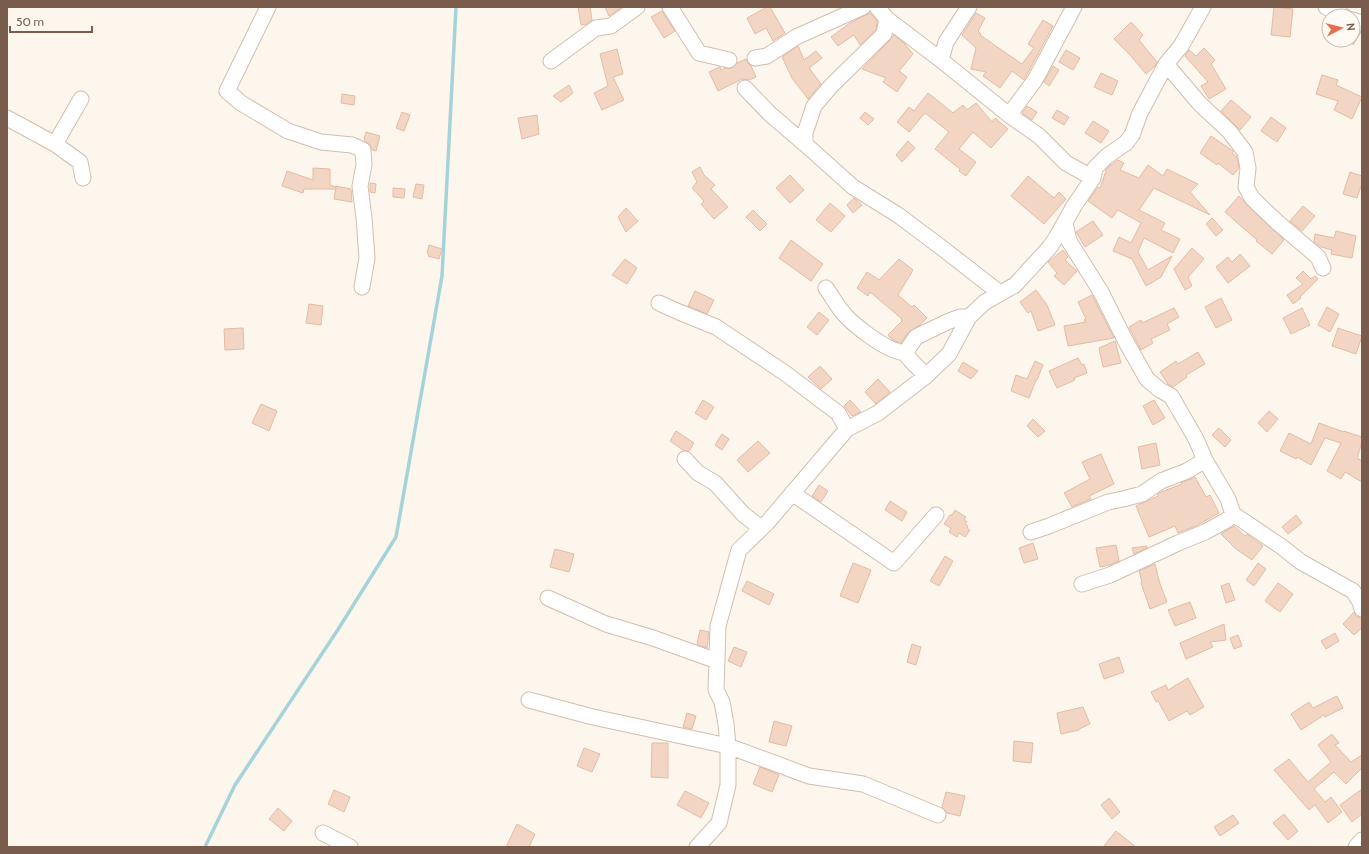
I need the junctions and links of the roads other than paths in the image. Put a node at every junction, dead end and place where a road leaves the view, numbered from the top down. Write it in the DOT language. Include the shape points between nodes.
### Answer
graph roads {
  1 [pos="268,7"];
  2 [pos="637,7"];
  3 [pos="670,7"];
  4 [pos="863,7"];
  5 [pos="877,7"];
  6 [pos="968,7"];
  7 [pos="1074,7"];
  8 [pos="1204,7"];
  9 [pos="887,19"];
  10 [pos="755,58"];
  11 [pos="729,60"];
  12 [pos="941,60"];
  13 [pos="551,61"];
  14 [pos="1166,64"];
  15 [pos="745,88"];
  16 [pos="81,99"];
  17 [pos="1009,115"];
  18 [pos="7,118"];
  19 [pos="55,144"];
  20 [pos="806,144"];
  21 [pos="83,178"];
  22 [pos="1093,178"];
  23 [pos="1065,223"];
  24 [pos="1323,268"];
  25 [pos="362,287"];
  26 [pos="826,288"];
  27 [pos="1000,293"];
  28 [pos="660,303"];
  29 [pos="969,317"];
  30 [pos="905,353"];
  31 [pos="926,376"];
  32 [pos="847,429"];
  33 [pos="685,459"];
  34 [pos="1205,460"];
  35 [pos="792,493"];
  36 [pos="1233,514"];
  37 [pos="936,515"];
  38 [pos="761,528"];
  39 [pos="1031,532"];
  40 [pos="1082,584"];
  41 [pos="548,598"];
  42 [pos="1362,609"];
  43 [pos="717,662"];
  44 [pos="529,700"];
  45 [pos="728,746"];
  46 [pos="938,815"];
  47 [pos="323,833"];
  48 [pos="1362,840"];
  49 [pos="350,847"];
  50 [pos="697,847"];
  51 [pos="1356,847"];
  1 -- 25 [label="street" via="227,91 241,103 288,131 321,142 352,145 363,150 364,165 360,186 367,258"];
  2 -- 13 [label="street" via="611,26 596,28"];
  3 -- 11 [label="street" via="699,53"];
  4 -- 10 [label="street" via="796,37 767,56"];
  5 -- 9 [label="street"];
  6 -- 12 [label="street" via="946,42"];
  7 -- 17 [label="street" via="1035,80"];
  8 -- 14 [label="street" via="1182,46"];
  9 -- 12 [label="street"];
  9 -- 20 [label="street" via="884,34 830,86 814,106 805,133"];
  12 -- 17 [label="street"];
  14 -- 22 [label="street" via="1140,113 1132,135 1095,168"];
  14 -- 24 [label="street" via="1200,104 1229,131 1244,152 1248,168 1246,187 1252,198 1318,257"];
  15 -- 20 [label="street" via="770,114"];
  16 -- 19 [label="street"];
  17 -- 22 [label="street" via="1039,136 1066,163"];
  18 -- 19 [label="street"];
  19 -- 21 [label="street" via="80,162"];
  20 -- 27 [label="street" via="853,187 898,215"];
  22 -- 23 [label="street"];
  23 -- 27 [label="street" via="1044,254 1015,285"];
  23 -- 34 [label="street" via="1069,241 1101,292 1147,379 1171,396"];
  26 -- 30 [label="street" via="840,310 862,331 900,353"];
  27 -- 29 [label="street" via="985,302"];
  28 -- 32 [label="street" via="716,327 785,373 838,412"];
  29 -- 30 [label="street" via="946,322 916,337"];
  29 -- 31 [label="street" via="949,354"];
  30 -- 31 [label="street"];
  31 -- 32 [label="street" via="878,413"];
  32 -- 35 [label="street"];
  33 -- 38 [label="street" via="698,473 715,483 743,514"];
  34 -- 36 [label="street" via="1228,499"];
  34 -- 39 [label="street" via="1187,471 1161,481 1142,494 1108,502"];
  35 -- 37 [label="street" via="894,563"];
  35 -- 38 [label="street"];
  36 -- 40 [label="street" via="1205,532 1110,575"];
  36 -- 42 [label="street" via="1301,562 1353,591"];
  38 -- 43 [label="street" via="739,550 718,626"];
  41 -- 43 [label="street" via="606,624"];
  43 -- 45 [label="street" via="716,690 723,707"];
  44 -- 45 [label="street"];
  45 -- 46 [label="street" via="809,776 863,784"];
  45 -- 50 [label="street" via="728,785 719,823"];
  47 -- 49 [label="street"];
  48 -- 51 [label="street"];
}
